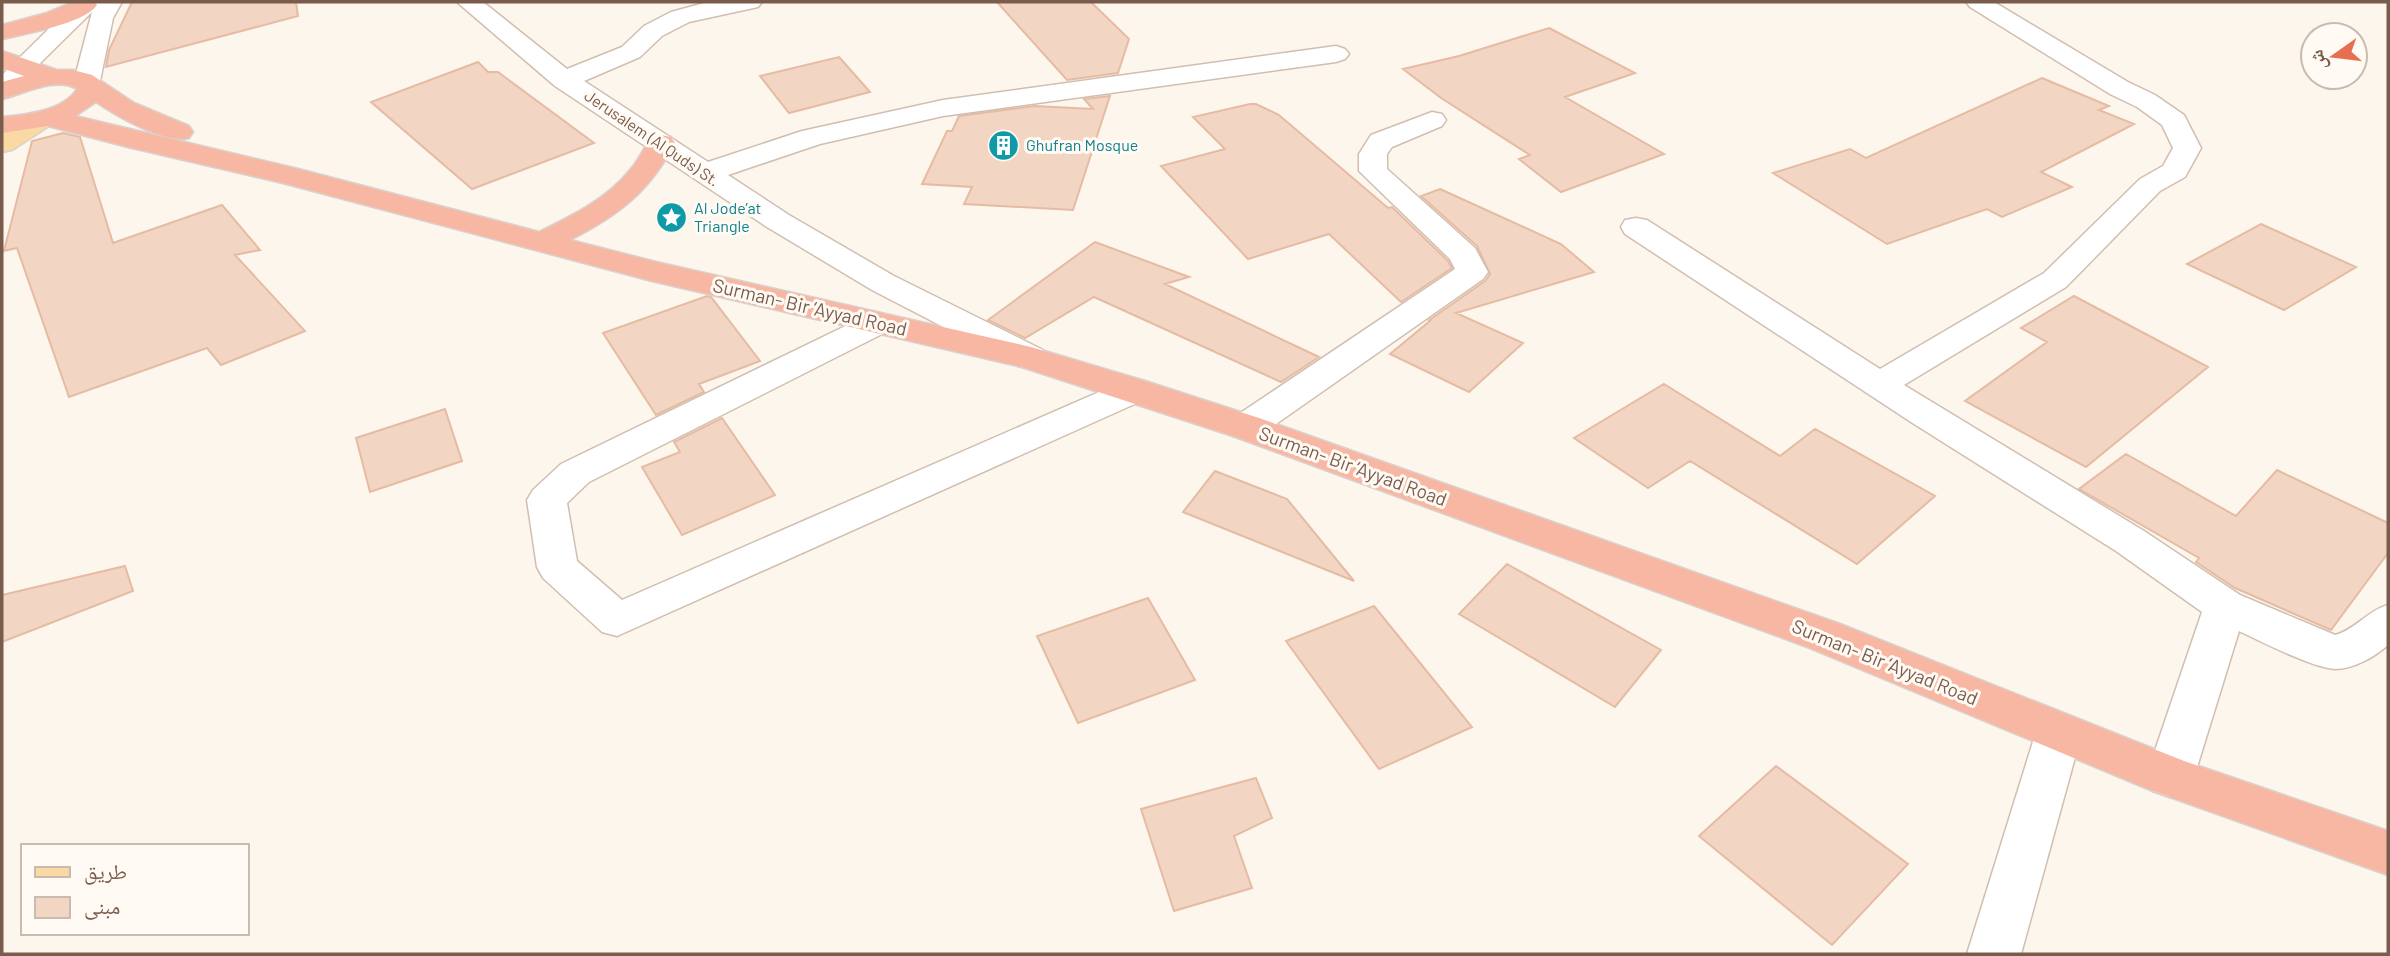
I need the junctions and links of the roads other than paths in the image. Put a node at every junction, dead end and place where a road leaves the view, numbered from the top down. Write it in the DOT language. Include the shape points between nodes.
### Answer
graph roads {
  1 [pos="110,2"];
  2 [pos="469,2"];
  3 [pos="750,2"];
  4 [pos="1978,2"];
  5 [pos="87,3"];
  6 [pos="2,32"];
  7 [pos="1336,54"];
  8 [pos="13,62"];
  9 [pos="55,78"];
  10 [pos="564,80"];
  11 [pos="89,84"];
  12 [pos="2,90"];
  13 [pos="43,118"];
  14 [pos="1432,120"];
  15 [pos="2,125"];
  16 [pos="2,144"];
  17 [pos="661,144"];
  18 [pos="704,173"];
  19 [pos="288,175"];
  20 [pos="1636,227"];
  21 [pos="544,241"];
  22 [pos="878,323"];
  23 [pos="1031,358"];
  24 [pos="1880,384"];
  25 [pos="1135,390"];
  26 [pos="1246,427"];
  27 [pos="2225,606"];
  28 [pos="2388,621"];
  29 [pos="2059,732"];
  30 [pos="2170,777"];
  31 [pos="2388,853"];
  32 [pos="1994,954"];
  1 -- 11 [label="street" via="102,18"];
  2 -- 10 [label="street, Jerusalem (Al Quds) St."];
  3 -- 10 [label="street" via="680,17 653,31 631,52"];
  4 -- 24 [label="street" via="2146,101 2174,121 2187,148 2175,171 2150,185 2054,280"];
  5 -- 6 [label="highway" via="55,18"];
  5 -- 8 [label="street"];
  7 -- 18 [label="street" via="943,108 812,136"];
  8 -- 9 [label="highway"];
  8 -- 12 [label="street"];
  9 -- 11 [label="highway"];
  9 -- 12 [label="highway"];
  10 -- 17 [label="street, Jerusalem (Al Quds) St."];
  11 -- 13 [label="highway" via="90,93 81,102"];
  11 -- 19 [label="highway" via="133,113"];
  13 -- 15 [label="highway"];
  13 -- 16 [label="main road"];
  13 -- 19 [label="highway"];
  14 -- 26 [label="street" via="1381,141 1373,154 1373,171 1464,255 1472,272"];
  17 -- 18 [label="street, Jerusalem (Al Quds) St."];
  17 -- 21 [label="highway" via="650,168 626,194 590,219"];
  18 -- 23 [label="street, Jerusalem (Al Quds) St." via="883,283"];
  19 -- 21 [label="highway, Surman- Bir ‘Ayyad Road"];
  20 -- 24 [label="street"];
  21 -- 22 [label="highway, Surman- Bir ‘Ayyad Road"];
  22 -- 23 [label="highway, Surman- Bir ‘Ayyad Road"];
  22 -- 25 [label="street" via="575,473 547,500 558,567 617,620"];
  23 -- 25 [label="highway, Surman- Bir ‘Ayyad Road"];
  24 -- 27 [label="street"];
  25 -- 26 [label="highway, Surman- Bir ‘Ayyad Road"];
  26 -- 29 [label="highway, Surman- Bir ‘Ayyad Road" via="1825,636"];
  27 -- 28 [label="street" via="2334,652 2358,646"];
  27 -- 30 [label="street"];
  29 -- 30 [label="highway, Surman- Bir ‘Ayyad Road"];
  29 -- 32 [label="street"];
  30 -- 31 [label="highway, Surman- Bir ‘Ayyad Road"];
}
